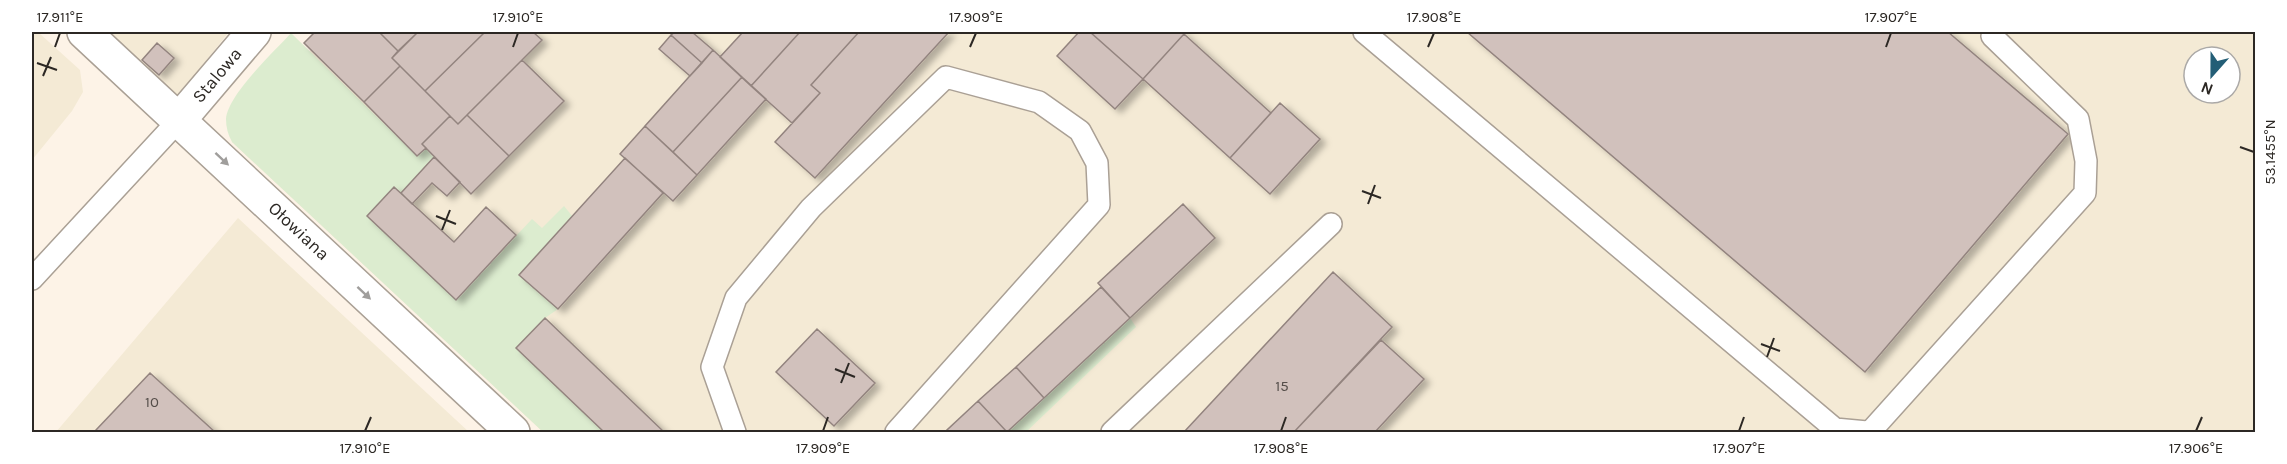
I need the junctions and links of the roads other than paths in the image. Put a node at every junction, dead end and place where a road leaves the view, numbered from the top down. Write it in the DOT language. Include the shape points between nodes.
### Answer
graph roads {
  1 [pos="84,32"];
  2 [pos="254,32"];
  3 [pos="1364,32"];
  4 [pos="1995,32"];
  5 [pos="180,119"];
  6 [pos="1331,224"];
  7 [pos="32,279"];
  8 [pos="513,432"];
  9 [pos="735,432"];
  10 [pos="896,432"];
  11 [pos="1112,432"];
  12 [pos="1868,432"];
  1 -- 5 [label="street, Ołowiana"];
  2 -- 5 [label="street, Stalowa"];
  3 -- 12 [label="lane" via="1835,429"];
  4 -- 12 [label="lane" via="1992,36 2078,119 2086,161 2085,194"];
  5 -- 7 [label="lane"];
  5 -- 8 [label="street, Ołowiana, one-way"];
  6 -- 11 [label="lane"];
  9 -- 10 [label="lane" via="712,367 736,298 810,208 946,77 1039,102 1080,131 1097,163 1099,205"];
}
